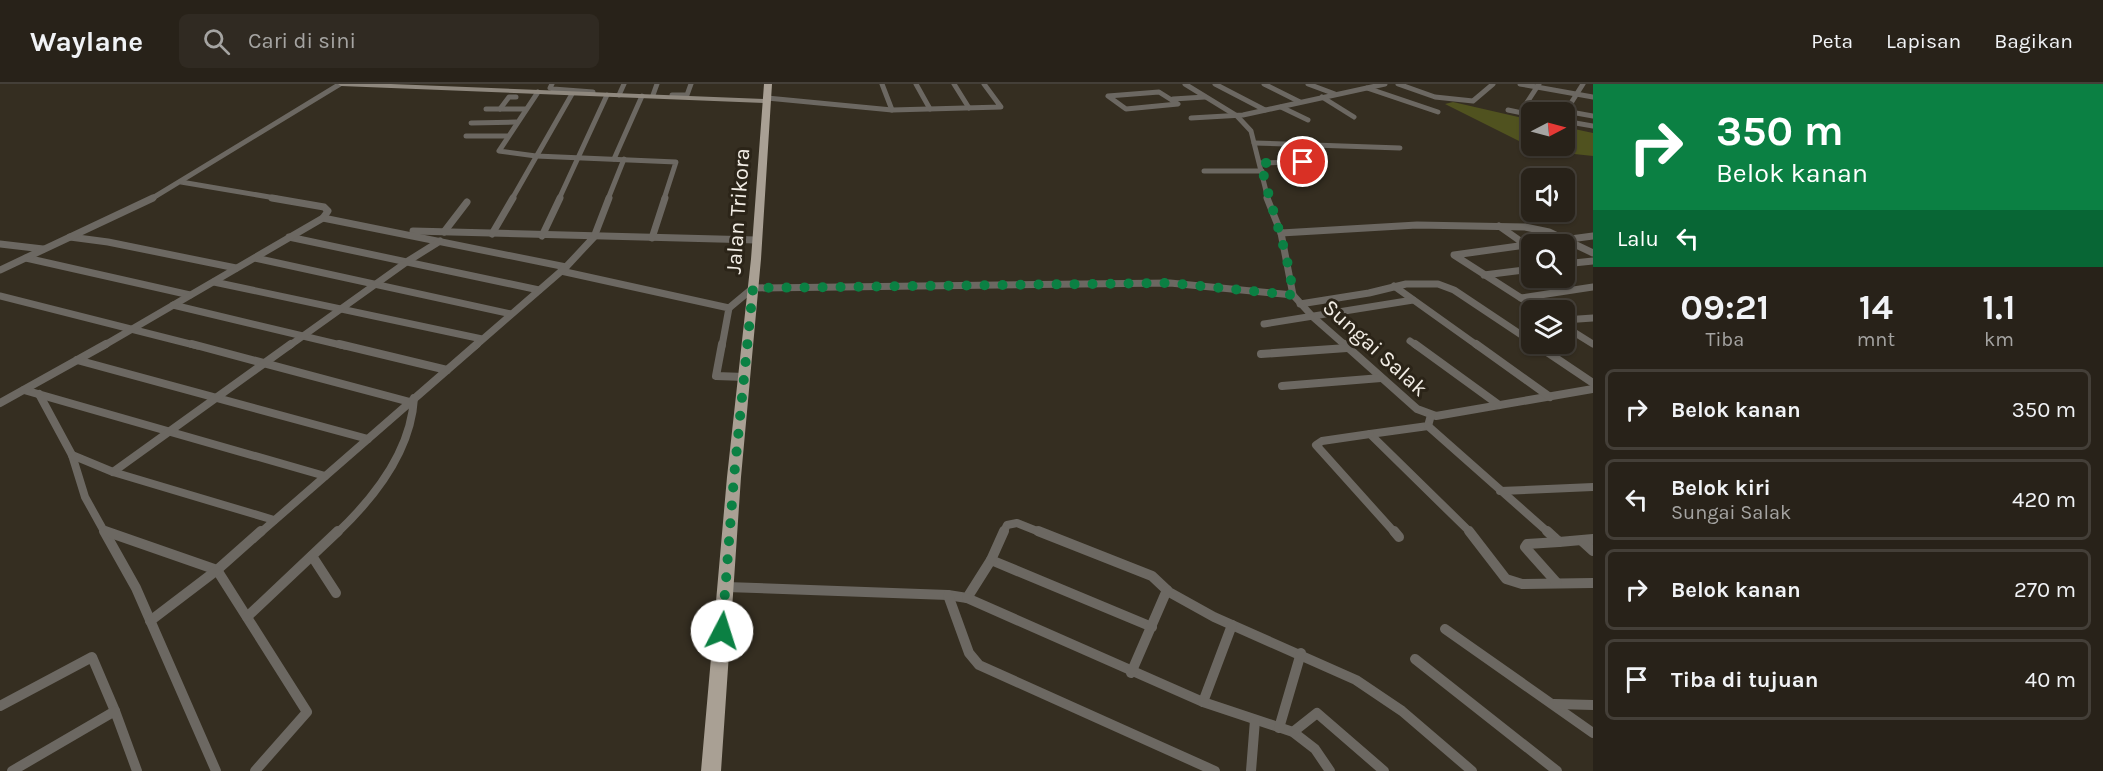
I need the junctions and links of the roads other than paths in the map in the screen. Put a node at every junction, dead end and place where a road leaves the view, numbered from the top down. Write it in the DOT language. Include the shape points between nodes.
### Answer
graph roads {
  1 [pos="341,84"];
  2 [pos="552,84"];
  3 [pos="589,84"];
  4 [pos="624,84"];
  5 [pos="657,84"];
  6 [pos="691,84"];
  7 [pos="882,84"];
  8 [pos="916,84"];
  9 [pos="954,84"];
  10 [pos="984,84"];
  11 [pos="1185,84"];
  12 [pos="1215,84"];
  13 [pos="1264,84"];
  14 [pos="1308,84"];
  15 [pos="1357,84"];
  16 [pos="1385,84"];
  17 [pos="1398,84"];
  18 [pos="1493,84"];
  19 [pos="1520,84"];
  20 [pos="1583,84"];
  21 [pos="384,85"];
  22 [pos="1538,86"];
  23 [pos="1365,88"];
  24 [pos="538,92"];
  25 [pos="585,92"];
  26 [pos="572,94"];
  27 [pos="620,94"];
  28 [pos="1335,94"];
  29 [pos="1576,94"];
  30 [pos="606,95"];
  31 [pos="653,95"];
  32 [pos="767,95"];
  33 [pos="642,96"];
  34 [pos="516,97"];
  35 [pos="1205,97"];
  36 [pos="1322,97"];
  37 [pos="1593,97"];
  38 [pos="1173,99"];
  39 [pos="1300,102"];
  40 [pos="1527,102"];
  41 [pos="1571,102"];
  42 [pos="1281,107"];
  43 [pos="969,108"];
  44 [pos="486,109"];
  45 [pos="500,109"];
  46 [pos="525,109"];
  47 [pos="930,109"];
  48 [pos="892,110"];
  49 [pos="1266,110"];
  50 [pos="1508,110"];
  51 [pos="1438,112"];
  52 [pos="1521,113"];
  53 [pos="1575,113"];
  54 [pos="1238,116"];
  55 [pos="1593,116"];
  56 [pos="1354,117"];
  57 [pos="1191,118"];
  58 [pos="1308,120"];
  59 [pos="516,122"];
  60 [pos="471,123"];
  61 [pos="1575,123"];
  62 [pos="1593,126"];
  63 [pos="466,136"];
  64 [pos="507,136"];
  65 [pos="1254,143"];
  66 [pos="1401,148"];
  67 [pos="536,156"];
  68 [pos="577,158"];
  69 [pos="614,159"];
  70 [pos="624,159"];
  71 [pos="1324,161"];
  72 [pos="1262,167"];
  73 [pos="1204,171"];
  74 [pos="181,182"];
  75 [pos="467,202"];
  76 [pos="323,218"];
  77 [pos="1498,226"];
  78 [pos="382,230"];
  79 [pos="444,232"];
  80 [pos="1281,233"];
  81 [pos="401,234"];
  82 [pos="492,234"];
  83 [pos="1551,234"];
  84 [pos="542,236"];
  85 [pos="1593,236"];
  86 [pos="69,237"];
  87 [pos="290,237"];
  88 [pos="652,238"];
  89 [pos="593,239"];
  90 [pos="1575,239"];
  91 [pos="440,241"];
  92 [pos="1521,242"];
  93 [pos="756,243"];
  94 [pos="1575,244"];
  95 [pos="1,245"];
  96 [pos="1521,246"];
  97 [pos="43,250"];
  98 [pos="1593,253"];
  99 [pos="25,258"];
  100 [pos="255,258"];
  101 [pos="408,261"];
  102 [pos="1593,261"];
  103 [pos="1575,263"];
  104 [pos="236,268"];
  105 [pos="564,269"];
  106 [pos="0,270"];
  107 [pos="1521,270"];
  108 [pos="1484,274"];
  109 [pos="214,282"];
  110 [pos="375,285"];
  111 [pos="1394,286"];
  112 [pos="1593,287"];
  113 [pos="753,288"];
  114 [pos="539,290"];
  115 [pos="1293,295"];
  116 [pos="0,296"];
  117 [pos="190,296"];
  118 [pos="1521,298"];
  119 [pos="1413,300"];
  120 [pos="1524,300"];
  121 [pos="1300,304"];
  122 [pos="173,305"];
  123 [pos="729,308"];
  124 [pos="340,310"];
  125 [pos="511,314"];
  126 [pos="1313,317"];
  127 [pos="1593,318"];
  128 [pos="1575,319"];
  129 [pos="1264,324"];
  130 [pos="132,330"];
  131 [pos="1575,333"];
  132 [pos="1521,335"];
  133 [pos="303,336"];
  134 [pos="482,339"];
  135 [pos="1410,341"];
  136 [pos="1593,344"];
  137 [pos="1347,348"];
  138 [pos="1261,354"];
  139 [pos="1550,354"];
  140 [pos="77,360"];
  141 [pos="262,365"];
  142 [pos="447,370"];
  143 [pos="745,377"];
  144 [pos="1381,378"];
  145 [pos="1593,383"];
  146 [pos="1282,386"];
  147 [pos="1593,389"];
  148 [pos="24,390"];
  149 [pos="39,394"];
  150 [pos="1550,397"];
  151 [pos="216,398"];
  152 [pos="412,400"];
  153 [pos="0,403"];
  154 [pos="1499,405"];
  155 [pos="1431,416"];
  156 [pos="1428,426"];
  157 [pos="169,432"];
  158 [pos="1370,434"];
  159 [pos="368,439"];
  160 [pos="72,455"];
  161 [pos="113,472"];
  162 [pos="325,476"];
  163 [pos="1593,488"];
  164 [pos="1500,491"];
  165 [pos="274,520"];
  166 [pos="104,531"];
  167 [pos="1399,537"];
  168 [pos="1593,539"];
  169 [pos="1582,541"];
  170 [pos="1559,542"];
  171 [pos="1593,551"];
  172 [pos="312,556"];
  173 [pos="991,560"];
  174 [pos="217,570"];
  175 [pos="1557,583"];
  176 [pos="1593,583"];
  177 [pos="726,587"];
  178 [pos="1167,590"];
  179 [pos="336,593"];
  180 [pos="948,595"];
  181 [pos="967,598"];
  182 [pos="247,617"];
  183 [pos="150,621"];
  184 [pos="1232,625"];
  185 [pos="1152,627"];
  186 [pos="1445,629"];
  187 [pos="1301,653"];
  188 [pos="1415,659"];
  189 [pos="1131,673"];
  190 [pos="1203,702"];
  191 [pos="1553,704"];
  192 [pos="1593,705"];
  193 [pos="0,706"];
  194 [pos="115,711"];
  195 [pos="1255,720"];
  196 [pos="1279,728"];
  197 [pos="1293,732"];
  198 [pos="1593,733"];
  199 [pos="12,771"];
  200 [pos="137,771"];
  201 [pos="216,771"];
  202 [pos="255,771"];
  203 [pos="711,771"];
  204 [pos="1215,771"];
  205 [pos="1251,771"];
  206 [pos="1330,771"];
  207 [pos="1384,771"];
  208 [pos="1472,771"];
  209 [pos="1557,771"];
  1 -- 21 [label="street"];
  1 -- 74 [label="street"];
  2 -- 25 [label="street" via="553,89"];
  3 -- 25 [label="street"];
  4 -- 27 [label="street"];
  5 -- 31 [label="street"];
  6 -- 31 [label="street" via="686,95"];
  7 -- 48 [label="street"];
  8 -- 47 [label="street"];
  9 -- 43 [label="street"];
  10 -- 43 [label="street" via="1002,106"];
  11 -- 35 [label="street"];
  12 -- 49 [label="street"];
  13 -- 39 [label="street"];
  14 -- 28 [label="street"];
  15 -- 23 [label="street"];
  16 -- 23 [label="street"];
  17 -- 18 [label="street" via="1435,97 1473,101"];
  19 -- 22 [label="street"];
  20 -- 29 [label="street"];
  21 -- 24 [label="street"];
  22 -- 29 [label="street"];
  22 -- 40 [label="street"];
  23 -- 28 [label="street"];
  23 -- 51 [label="street"];
  24 -- 26 [label="street"];
  24 -- 46 [label="street"];
  25 -- 27 [label="street"];
  26 -- 30 [label="street"];
  26 -- 67 [label="street"];
  27 -- 30 [label="street"];
  27 -- 31 [label="street"];
  27 -- 33 [label="street"];
  28 -- 36 [label="street"];
  29 -- 37 [label="street"];
  29 -- 41 [label="street"];
  30 -- 68 [label="street"];
  32 -- 33 [label="street"];
  32 -- 48 [label="street"];
  32 -- 93 [label="main road, Jalan Trikora"];
  33 -- 69 [label="street"];
  34 -- 45 [label="street" via="509,97"];
  35 -- 38 [label="street"];
  35 -- 54 [label="street"];
  36 -- 39 [label="street"];
  36 -- 56 [label="street"];
  38 -- 38 [label="street" via="1159,92 1108,96 1128,109 1178,104"];
  39 -- 42 [label="street"];
  42 -- 49 [label="street"];
  42 -- 58 [label="street"];
  43 -- 47 [label="street"];
  44 -- 45 [label="street"];
  45 -- 46 [label="street"];
  46 -- 59 [label="street"];
  47 -- 48 [label="street"];
  49 -- 54 [label="street"];
  50 -- 52 [label="street"];
  53 -- 55 [label="street"];
  54 -- 57 [label="street"];
  54 -- 65 [label="street, Sungai Salak" via="1251,131"];
  59 -- 60 [label="street"];
  59 -- 64 [label="street"];
  61 -- 62 [label="street"];
  63 -- 64 [label="street"];
  64 -- 67 [label="street" via="499,152"];
  65 -- 66 [label="street"];
  65 -- 72 [label="street, Sungai Salak"];
  67 -- 68 [label="street"];
  67 -- 82 [label="street"];
  68 -- 69 [label="street"];
  68 -- 84 [label="street"];
  69 -- 70 [label="street"];
  70 -- 88 [label="street" via="676,162"];
  70 -- 89 [label="street"];
  71 -- 72 [label="street"];
  72 -- 73 [label="street"];
  72 -- 80 [label="street, Sungai Salak" via="1267,196"];
  74 -- 76 [label="street" via="324,207 328,211"];
  74 -- 86 [label="street"];
  75 -- 79 [label="street"];
  76 -- 78 [label="street"];
  76 -- 87 [label="street"];
  77 -- 80 [label="street" via="1417,225"];
  77 -- 83 [label="street" via="1539,229"];
  77 -- 92 [label="street"];
  78 -- 79 [label="street"];
  78 -- 81 [label="street"];
  79 -- 82 [label="street"];
  80 -- 115 [label="street, Sungai Salak"];
  81 -- 89 [label="street"];
  81 -- 91 [label="street"];
  82 -- 84 [label="street"];
  84 -- 89 [label="street"];
  85 -- 90 [label="street"];
  86 -- 97 [label="street"];
  86 -- 104 [label="street"];
  87 -- 100 [label="street"];
  87 -- 101 [label="street"];
  88 -- 89 [label="street"];
  88 -- 93 [label="street"];
  89 -- 93 [label="street"];
  89 -- 105 [label="street"];
  91 -- 101 [label="street"];
  91 -- 105 [label="street"];
  93 -- 113 [label="main road, Jalan Trikora"];
  94 -- 98 [label="street"];
  95 -- 97 [label="street"];
  96 -- 108 [label="street" via="1454,254"];
  97 -- 99 [label="street"];
  99 -- 106 [label="street"];
  99 -- 117 [label="street"];
  100 -- 104 [label="street"];
  100 -- 110 [label="street"];
  101 -- 110 [label="street"];
  101 -- 114 [label="street"];
  102 -- 103 [label="street"];
  104 -- 109 [label="street"];
  105 -- 114 [label="street"];
  105 -- 123 [label="street"];
  107 -- 108 [label="street"];
  108 -- 118 [label="street"];
  109 -- 117 [label="street"];
  109 -- 124 [label="street"];
  110 -- 124 [label="street"];
  110 -- 125 [label="street"];
  111 -- 119 [label="street"];
  111 -- 121 [label="street"];
  111 -- 132 [label="street" via="1433,283 1448,287"];
  112 -- 118 [label="street"];
  113 -- 115 [label="street" via="1170,283"];
  113 -- 123 [label="street"];
  113 -- 143 [label="main road, Jalan Trikora"];
  114 -- 125 [label="street"];
  115 -- 121 [label="street, Sungai Salak"];
  116 -- 130 [label="street"];
  117 -- 122 [label="street"];
  118 -- 120 [label="street"];
  119 -- 126 [label="street"];
  119 -- 150 [label="street"];
  121 -- 126 [label="street, Sungai Salak"];
  122 -- 130 [label="street"];
  122 -- 133 [label="street"];
  123 -- 143 [label="street" via="716,376"];
  124 -- 133 [label="street"];
  124 -- 134 [label="street"];
  125 -- 134 [label="street"];
  126 -- 129 [label="street"];
  126 -- 137 [label="street, Sungai Salak"];
  127 -- 128 [label="street"];
  130 -- 140 [label="street"];
  130 -- 141 [label="street"];
  131 -- 136 [label="street"];
  133 -- 141 [label="street"];
  133 -- 142 [label="street"];
  134 -- 142 [label="street"];
  135 -- 154 [label="street"];
  137 -- 138 [label="street"];
  137 -- 144 [label="street, Sungai Salak"];
  139 -- 145 [label="street"];
  140 -- 148 [label="street"];
  140 -- 151 [label="street"];
  141 -- 151 [label="street"];
  141 -- 152 [label="street"];
  142 -- 152 [label="street"];
  143 -- 177 [label="main road, Jalan Trikora"];
  144 -- 146 [label="street"];
  144 -- 155 [label="street, Sungai Salak" via="1417,410"];
  147 -- 150 [label="street, Sungai Salak"];
  148 -- 149 [label="street"];
  148 -- 153 [label="street"];
  149 -- 157 [label="street"];
  149 -- 160 [label="street"];
  150 -- 154 [label="street, Sungai Salak"];
  151 -- 157 [label="street"];
  151 -- 159 [label="street"];
  152 -- 159 [label="street"];
  152 -- 172 [label="street" via="415,412 403,443 370,499"];
  154 -- 155 [label="street, Sungai Salak"];
  155 -- 156 [label="street"];
  156 -- 158 [label="street"];
  156 -- 164 [label="street"];
  157 -- 161 [label="street"];
  157 -- 162 [label="street"];
  158 -- 167 [label="street" via="1316,445"];
  158 -- 175 [label="street" via="1466,527 1506,579 1522,584"];
  159 -- 162 [label="street"];
  160 -- 161 [label="street"];
  160 -- 166 [label="street" via="85,496"];
  161 -- 165 [label="street"];
  162 -- 165 [label="street"];
  163 -- 164 [label="street"];
  164 -- 170 [label="street"];
  165 -- 174 [label="street"];
  166 -- 174 [label="street"];
  166 -- 183 [label="street"];
  168 -- 169 [label="street"];
  169 -- 170 [label="street"];
  169 -- 171 [label="street"];
  170 -- 175 [label="street" via="1525,547"];
  172 -- 179 [label="street"];
  172 -- 182 [label="street"];
  173 -- 178 [label="street" via="1007,525 1017,523 1152,576"];
  173 -- 181 [label="street"];
  173 -- 185 [label="street"];
  174 -- 182 [label="street"];
  174 -- 183 [label="street"];
  175 -- 176 [label="street"];
  177 -- 180 [label="street"];
  177 -- 203 [label="main road, Jalan Trikora"];
  178 -- 184 [label="street"];
  178 -- 185 [label="street"];
  180 -- 181 [label="street"];
  180 -- 204 [label="street" via="969,653 979,665"];
  181 -- 189 [label="street"];
  182 -- 202 [label="street" via="307,712"];
  183 -- 201 [label="street"];
  184 -- 187 [label="street"];
  184 -- 190 [label="street"];
  185 -- 189 [label="street"];
  186 -- 191 [label="street"];
  187 -- 196 [label="street"];
  187 -- 208 [label="street" via="1382,695"];
  188 -- 209 [label="street"];
  189 -- 190 [label="street"];
  190 -- 195 [label="street"];
  191 -- 192 [label="street"];
  191 -- 198 [label="street"];
  193 -- 194 [label="street" via="92,657"];
  194 -- 199 [label="street"];
  194 -- 200 [label="street"];
  195 -- 196 [label="street"];
  195 -- 205 [label="street"];
  196 -- 197 [label="street"];
  197 -- 206 [label="street" via="1315,749"];
  197 -- 207 [label="street" via="1317,713"];
}
